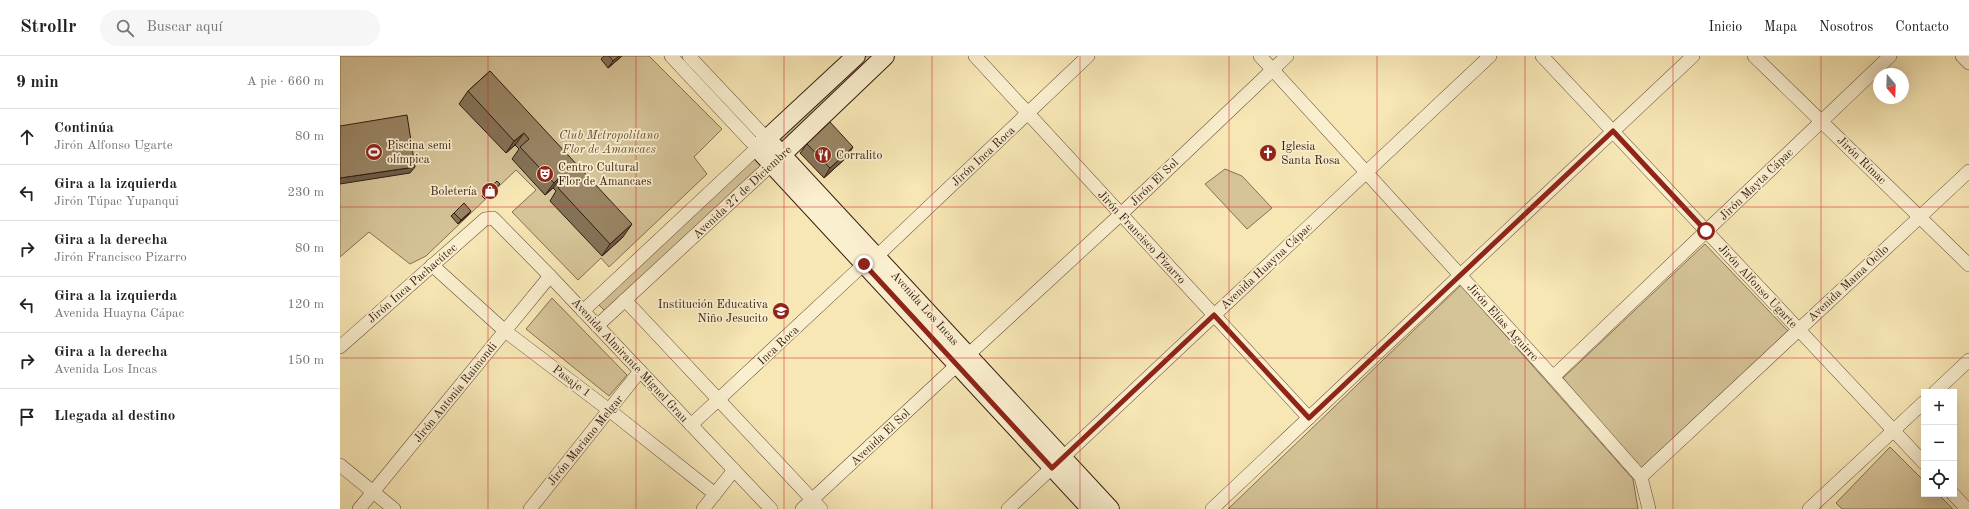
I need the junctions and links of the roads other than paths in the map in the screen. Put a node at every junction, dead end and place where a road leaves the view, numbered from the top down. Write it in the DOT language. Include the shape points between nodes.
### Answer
graph roads {
  1 [pos="671,56"];
  2 [pos="689,56"];
  3 [pos="856,56"];
  4 [pos="885,56"];
  5 [pos="976,56"];
  6 [pos="1088,56"];
  7 [pos="1260,56"];
  8 [pos="1287,56"];
  9 [pos="1490,56"];
  10 [pos="1542,56"];
  11 [pos="1693,56"];
  12 [pos="1754,56"];
  13 [pos="1890,56"];
  14 [pos="1962,56"];
  15 [pos="1969,63"];
  16 [pos="1272,69"];
  17 [pos="1028,113"];
  18 [pos="1822,121"];
  19 [pos="1613,131"];
  20 [pos="762,143"];
  21 [pos="777,159"];
  22 [pos="1969,171"];
  23 [pos="1366,173"];
  24 [pos="1121,214"];
  25 [pos="1919,216"];
  26 [pos="485,219"];
  27 [pos="1706,231"];
  28 [pos="871,260"];
  29 [pos="432,265"];
  30 [pos="1969,265"];
  31 [pos="1460,275"];
  32 [pos="550,276"];
  33 [pos="625,300"];
  34 [pos="583,311"];
  35 [pos="1214,315"];
  36 [pos="597,326"];
  37 [pos="1798,329"];
  38 [pos="505,331"];
  39 [pos="340,347"];
  40 [pos="962,360"];
  41 [pos="1969,360"];
  42 [pos="640,371"];
  43 [pos="1553,377"];
  44 [pos="1938,389"];
  45 [pos="718,400"];
  46 [pos="1921,405"];
  47 [pos="610,410"];
  48 [pos="1309,418"];
  49 [pos="691,425"];
  50 [pos="1893,431"];
  51 [pos="1922,461"];
  52 [pos="1057,463"];
  53 [pos="340,465"];
  54 [pos="734,470"];
  55 [pos="1641,477"];
  56 [pos="373,492"];
  57 [pos="715,494"];
  58 [pos="1956,497"];
  59 [pos="816,504"];
  60 [pos="359,509"];
  61 [pos="394,509"];
  62 [pos="530,509"];
  63 [pos="703,509"];
  64 [pos="771,509"];
  65 [pos="802,509"];
  66 [pos="1008,509"];
  67 [pos="1091,509"];
  68 [pos="1110,509"];
  69 [pos="1212,509"];
  70 [pos="1649,509"];
  71 [pos="1810,509"];
  72 [pos="1967,509"];
  1 -- 20 [label="street, Avenida Los Incas"];
  2 -- 20 [label="street, Avenida Los Incas"];
  3 -- 20 [label="street, Avenida 27 de Diciembre"];
  4 -- 21 [label="street, Avenida 27 de Diciembre"];
  5 -- 17 [label="street, Jirón Francisco Pizarro"];
  6 -- 17 [label="street, Jirón Inca Roca"];
  7 -- 16 [label="street, Jirón Elías Aguirre"];
  8 -- 16 [label="street, Jirón El Sol"];
  9 -- 23 [label="street, Avenida Huayna Cápac"];
  10 -- 19 [label="street, Jirón Alfonso Ugarte"];
  11 -- 19 [label="street"];
  12 -- 18 [label="street, Jirón Rímac"];
  13 -- 18 [label="street, Jirón Mayta Cápac"];
  14 -- 15 [label="street"];
  16 -- 23 [label="street, Jirón Elías Aguirre"];
  16 -- 24 [label="street, Jirón El Sol"];
  17 -- 24 [label="street, Jirón Francisco Pizarro"];
  17 -- 28 [label="street, Jirón Inca Roca"];
  18 -- 25 [label="street, Jirón Rímac"];
  18 -- 27 [label="street, Jirón Mayta Cápac"];
  19 -- 27 [label="street, Jirón Alfonso Ugarte"];
  19 -- 31 [label="street"];
  20 -- 21 [label="street, Avenida Los Incas"];
  20 -- 34 [label="street, Avenida 27 de Diciembre"];
  21 -- 28 [label="street, Avenida Los Incas"];
  21 -- 33 [label="street, Avenida 27 de Diciembre"];
  22 -- 25 [label="street, Avenida Mama Ocllo"];
  23 -- 31 [label="street, Jirón Elías Aguirre"];
  23 -- 35 [label="street, Avenida Huayna Cápac"];
  24 -- 35 [label="street, Jirón Francisco Pizarro"];
  24 -- 40 [label="street, Jirón El Sol"];
  25 -- 30 [label="street, Jirón Rímac"];
  25 -- 37 [label="street, Avenida Mama Ocllo"];
  26 -- 29 [label="street, Jirón Inca Pachacútec"];
  26 -- 32 [label="street, Avenida Almirante Miguel Grau" via="496,219"];
  27 -- 37 [label="street, Jirón Alfonso Ugarte"];
  27 -- 43 [label="street, Jirón Mayta Cápac"];
  28 -- 40 [label="street, Avenida Los Incas"];
  28 -- 45 [label="street, Inca Roca"];
  29 -- 38 [label="street, Pasaje 1"];
  29 -- 39 [label="street, Jirón Inca Pachacútec"];
  31 -- 43 [label="street, Jirón Elías Aguirre"];
  31 -- 48 [label="street"];
  32 -- 34 [label="street, Avenida Almirante Miguel Grau"];
  32 -- 38 [label="street, Jirón Antonia Raimondi"];
  33 -- 36 [label="street, Avenida 27 de Diciembre"];
  33 -- 45 [label="street"];
  34 -- 36 [label="street, Avenida Almirante Miguel Grau"];
  35 -- 48 [label="street, Jirón Francisco Pizarro"];
  35 -- 52 [label="street, Avenida Huayna Cápac"];
  36 -- 42 [label="street, Avenida Almirante Miguel Grau"];
  37 -- 50 [label="street, Jirón Alfonso Ugarte"];
  37 -- 55 [label="street, Avenida Mama Ocllo"];
  38 -- 47 [label="street, Pasaje 1"];
  38 -- 56 [label="street, Jirón Antonia Raimondi"];
  40 -- 52 [label="street, Avenida Los Incas"];
  40 -- 59 [label="street, Avenida El Sol"];
  41 -- 44 [label="street"];
  42 -- 47 [label="street, Jirón Mariano Melgar"];
  42 -- 49 [label="street, Avenida Almirante Miguel Grau"];
  43 -- 55 [label="street, Jirón Elías Aguirre"];
  45 -- 49 [label="street, Inca Roca"];
  45 -- 59 [label="street"];
  46 -- 50 [label="street"];
  47 -- 57 [label="street, Pasaje 1"];
  47 -- 62 [label="street, Jirón Mariano Melgar"];
  48 -- 69 [label="street"];
  49 -- 54 [label="street, Avenida Almirante Miguel Grau"];
  50 -- 51 [label="street, Jirón Alfonso Ugarte"];
  50 -- 71 [label="street"];
  52 -- 66 [label="street, Avenida Huayna Cápac"];
  52 -- 67 [label="street, Avenida Los Incas"];
  52 -- 68 [label="street, Avenida Los Incas"];
  53 -- 56 [label="street"];
  54 -- 57 [label="street"];
  54 -- 64 [label="street, Avenida Almirante Miguel Grau"];
  55 -- 70 [label="street, Jirón Elías Aguirre"];
  56 -- 60 [label="street, Jirón Antonia Raimondi"];
  56 -- 61 [label="street"];
  57 -- 63 [label="street"];
  58 -- 72 [label="street"];
  59 -- 65 [label="street, Avenida El Sol"];
}
